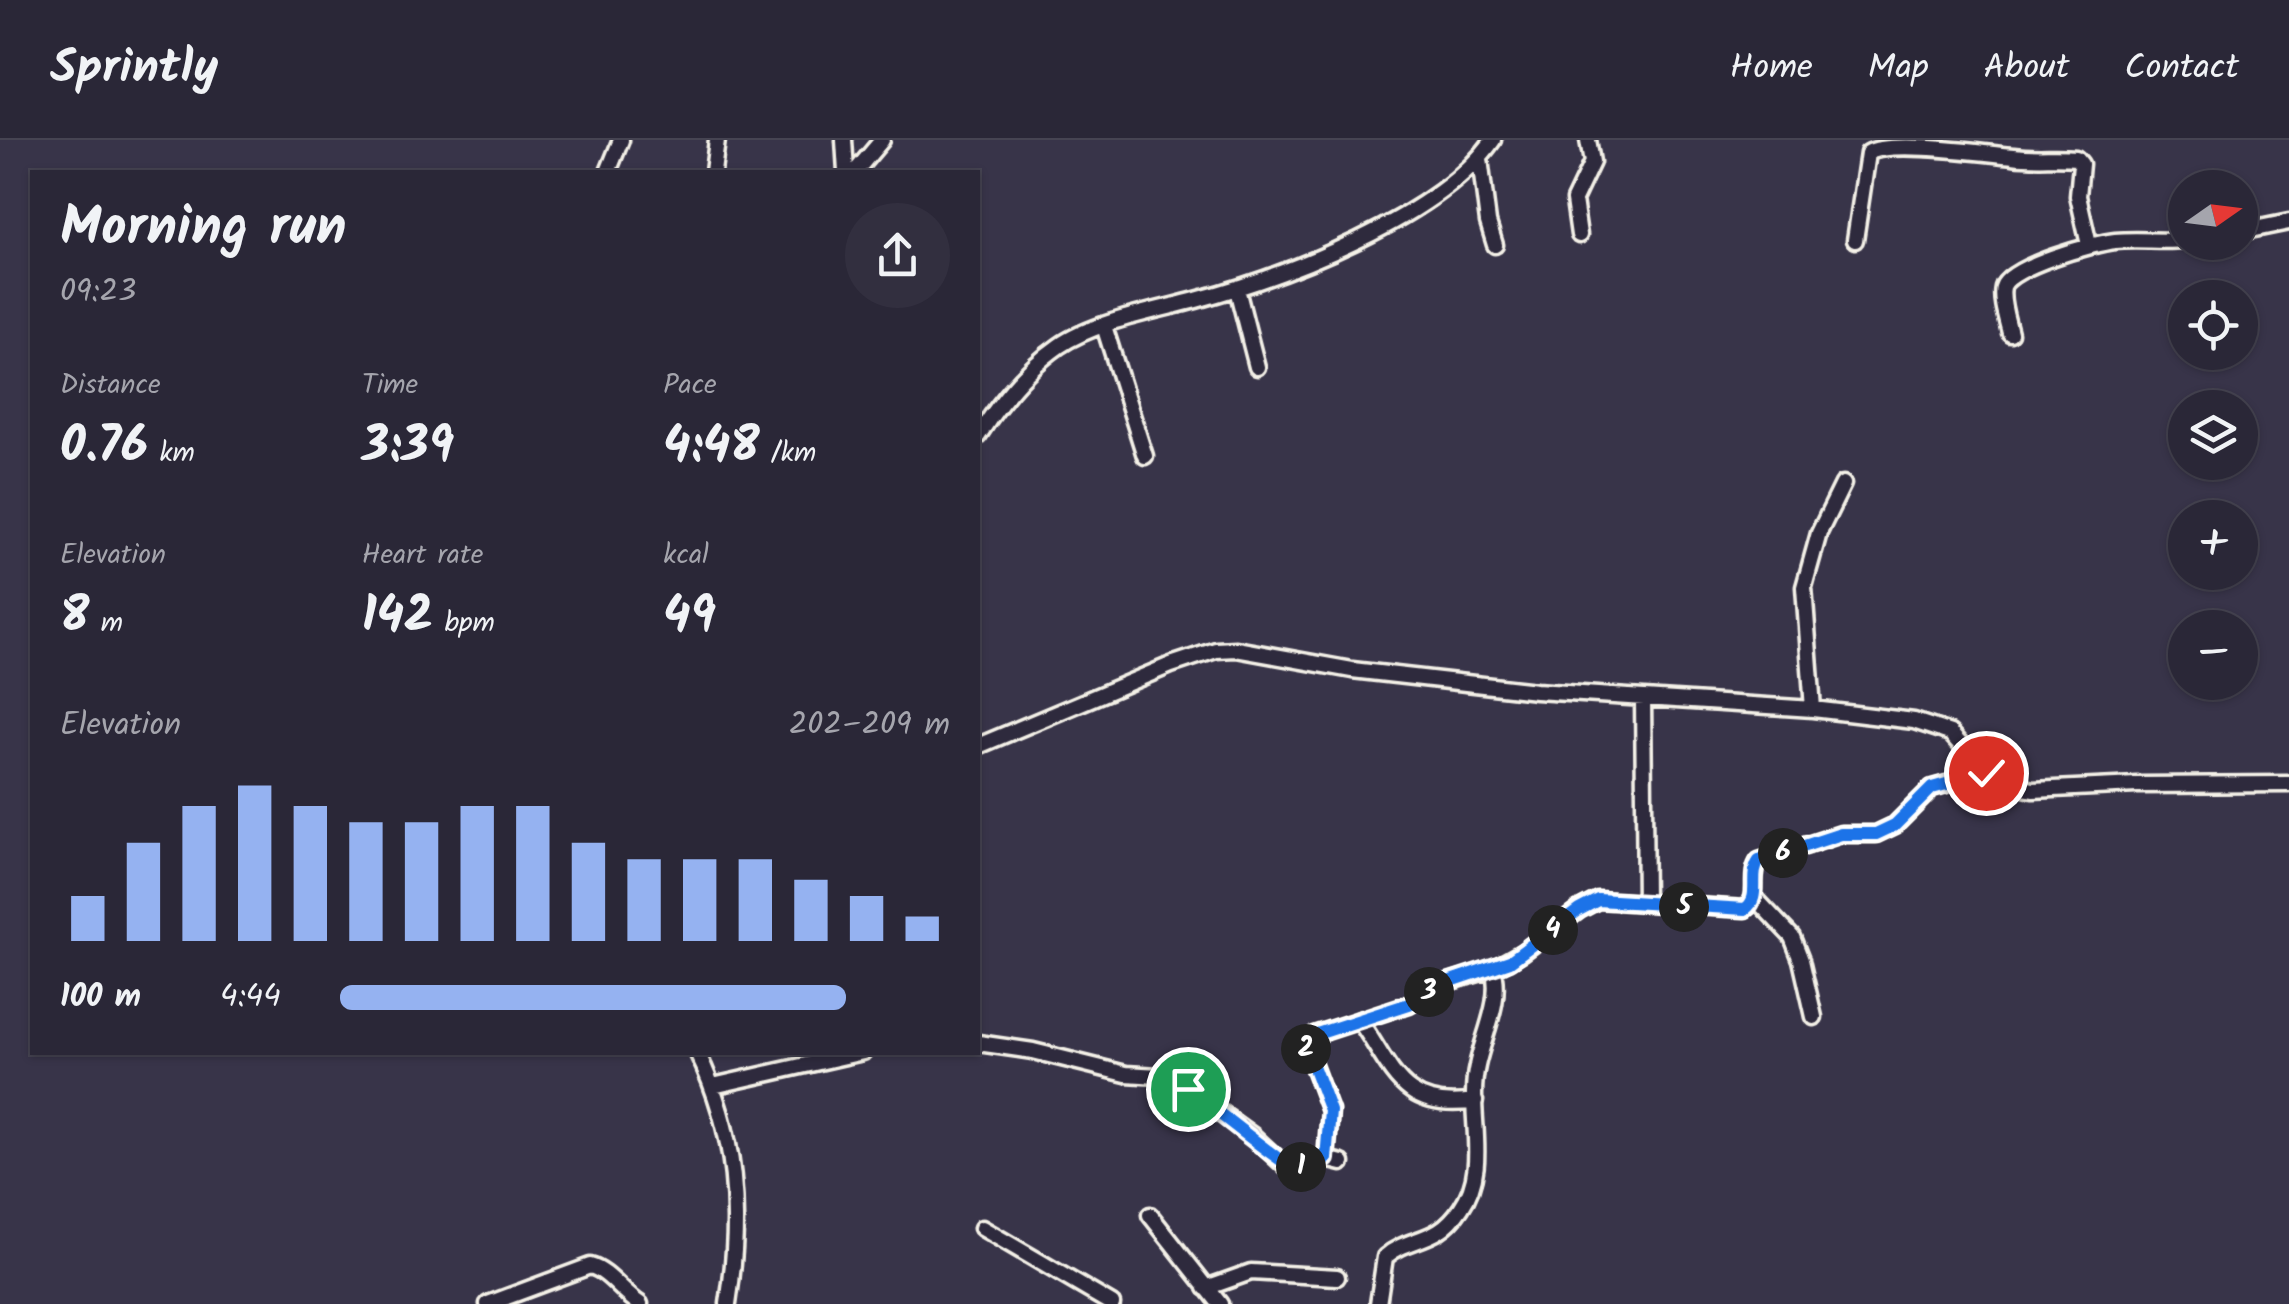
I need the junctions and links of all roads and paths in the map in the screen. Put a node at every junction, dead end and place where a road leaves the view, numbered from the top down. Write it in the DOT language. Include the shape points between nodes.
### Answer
graph roads {
  1 [pos="620,140"];
  2 [pos="717,140"];
  3 [pos="844,140"];
  4 [pos="882,140"];
  5 [pos="1493,140"];
  6 [pos="1588,140"];
  7 [pos="1480,159"];
  8 [pos="609,170"];
  9 [pos="713,170"];
  10 [pos="846,170"];
  11 [pos="858,170"];
  12 [pos="2289,222"];
  13 [pos="2258,228"];
  14 [pos="1579,236"];
  15 [pos="1855,240"];
  16 [pos="2168,240"];
  17 [pos="1496,245"];
  18 [pos="2089,245"];
  19 [pos="1236,289"];
  20 [pos="1104,326"];
  21 [pos="2010,333"];
  22 [pos="1258,367"];
  23 [pos="980,433"];
  24 [pos="1146,456"];
  25 [pos="1843,484"];
  26 [pos="1644,698"];
  27 [pos="1814,709"];
  28 [pos="980,745"];
  29 [pos="1986,773"];
  30 [pos="2289,784"];
  31 [pos="1754,898"];
  32 [pos="1645,902"];
  33 [pos="1492,969"];
  34 [pos="1814,1017"];
  35 [pos="1359,1020"];
  36 [pos="980,1043"];
  37 [pos="697,1055"];
  38 [pos="850,1055"];
  39 [pos="712,1086"];
  40 [pos="1475,1101"];
  41 [pos="1326,1159"];
  42 [pos="1342,1164"];
  43 [pos="1150,1215"];
  44 [pos="982,1228"];
  45 [pos="1336,1277"];
  46 [pos="1211,1298"];
  47 [pos="488,1304"];
  48 [pos="640,1304"];
  49 [pos="728,1304"];
  50 [pos="1112,1304"];
  51 [pos="1378,1304"];
  1 -- 8 [label="street"];
  2 -- 9 [label="street"];
  3 -- 10 [label="street"];
  4 -- 11 [label="street"];
  5 -- 7 [label="street"];
  6 -- 14 [label="street" via="1592,162 1574,200"];
  7 -- 17 [label="street"];
  7 -- 19 [label="street" via="1385,226"];
  12 -- 13 [label="street"];
  15 -- 18 [label="street" via="1872,147 1937,143 2006,156 2076,158"];
  16 -- 18 [label="street"];
  18 -- 21 [label="street" via="2005,282"];
  19 -- 20 [label="street"];
  19 -- 22 [label="street"];
  20 -- 23 [label="street" via="1058,346 1010,391"];
  20 -- 24 [label="street"];
  25 -- 27 [label="street" via="1818,532 1804,587"];
  26 -- 27 [label="street"];
  26 -- 28 [label="street" via="1517,689 1216,650"];
  26 -- 32 [label="street"];
  27 -- 29 [label="street" via="1933,724"];
  29 -- 30 [label="street" via="2033,790"];
  29 -- 31 [label="street" via="1932,788 1895,825 1876,834 1841,834 1759,861"];
  31 -- 32 [label="street" via="1735,910"];
  31 -- 34 [label="street" via="1792,937"];
  32 -- 33 [label="street" via="1588,904"];
  33 -- 35 [label="street"];
  33 -- 40 [label="street" via="1496,992 1476,1067"];
  35 -- 40 [label="street" via="1400,1084 1449,1102"];
  35 -- 41 [label="street" via="1314,1035 1306,1047 1330,1111"];
  36 -- 41 [label="street" via="1159,1076 1201,1098 1285,1166"];
  37 -- 39 [label="street"];
  38 -- 39 [label="street"];
  39 -- 49 [label="street" via="731,1147 735,1220"];
  40 -- 51 [label="street" via="1472,1188 1446,1226 1386,1257"];
  41 -- 42 [label="street"];
  43 -- 46 [label="street"];
  44 -- 50 [label="street"];
  45 -- 46 [label="street" via="1251,1272"];
  47 -- 48 [label="street" via="590,1266"];
}
